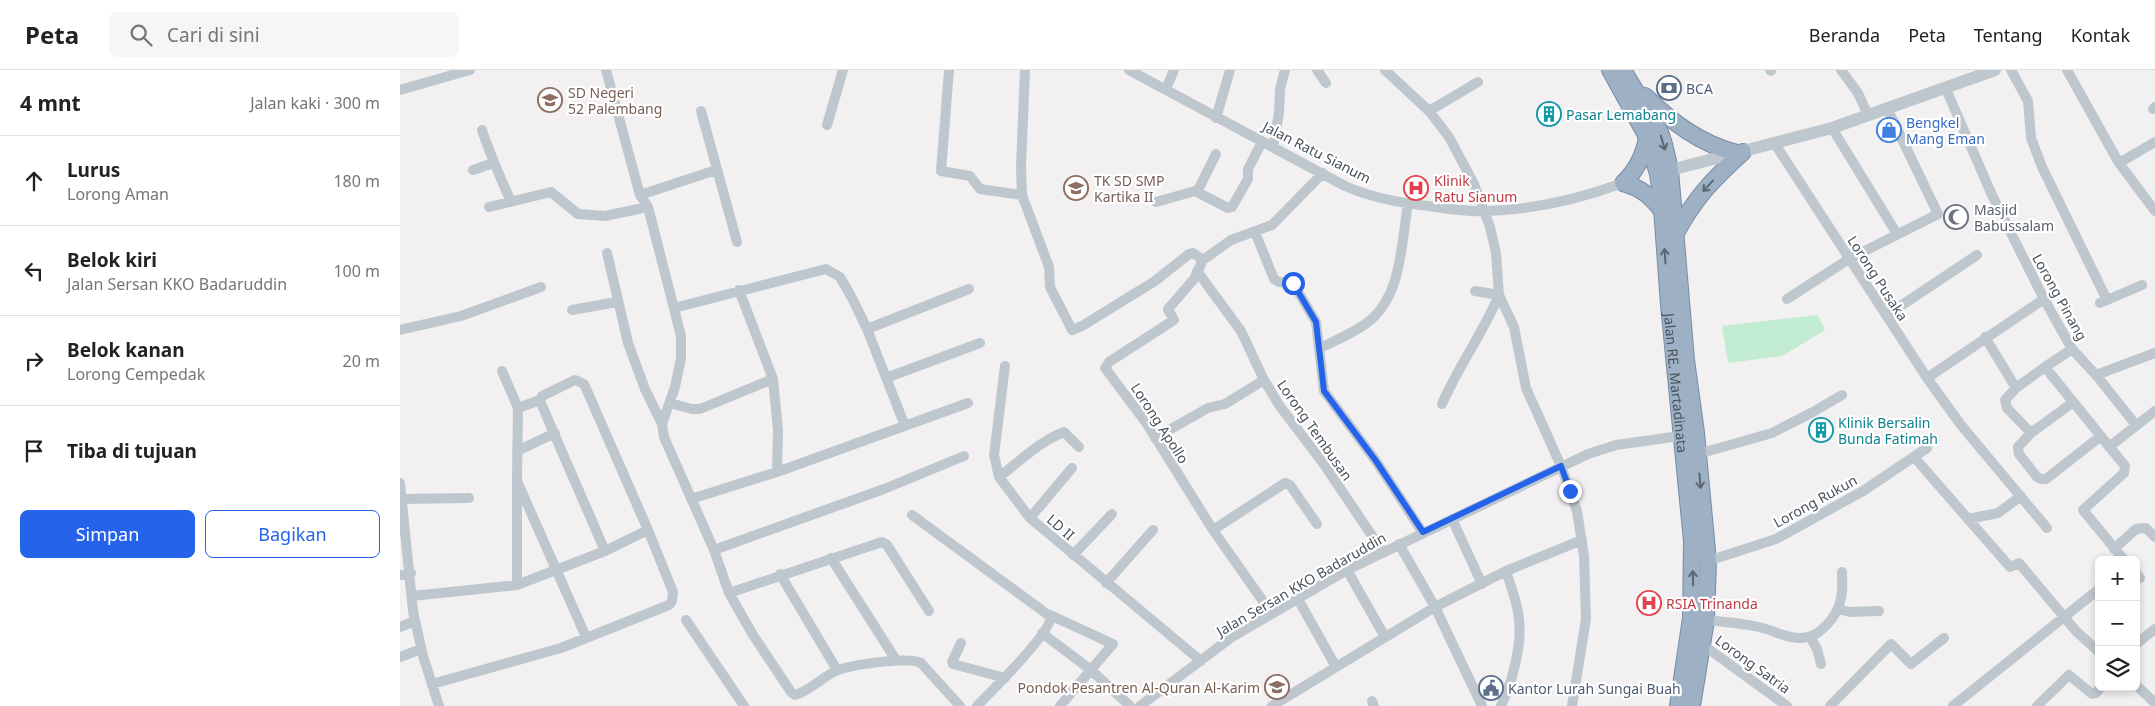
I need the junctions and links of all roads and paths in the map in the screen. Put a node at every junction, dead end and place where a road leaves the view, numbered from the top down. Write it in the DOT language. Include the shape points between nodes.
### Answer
graph roads {
  1 [pos="470,70"];
  2 [pos="606,70"];
  3 [pos="843,70"];
  4 [pos="949,70"];
  5 [pos="1025,70"];
  6 [pos="1129,70"];
  7 [pos="1174,70"];
  8 [pos="1230,70"];
  9 [pos="1285,70"];
  10 [pos="1317,70"];
  11 [pos="1385,70"];
  12 [pos="1841,70"];
  13 [pos="1995,70"];
  14 [pos="2011,70"];
  15 [pos="2067,70"];
  16 [pos="1624,74"];
  17 [pos="1326,82"];
  18 [pos="1478,82"];
  19 [pos="1166,89"];
  20 [pos="1946,89"];
  21 [pos="400,90"];
  22 [pos="1887,108"];
  23 [pos="701,111"];
  24 [pos="1429,111"];
  25 [pos="1868,115"];
  26 [pos="1216,118"];
  27 [pos="827,124"];
  28 [pos="1832,128"];
  29 [pos="482,130"];
  30 [pos="1647,137"];
  31 [pos="1262,142"];
  32 [pos="2155,142"];
  33 [pos="1775,144"];
  34 [pos="1273,147"];
  35 [pos="1740,153"];
  36 [pos="1216,154"];
  37 [pos="493,163"];
  38 [pos="2119,163"];
  39 [pos="473,170"];
  40 [pos="716,170"];
  41 [pos="1664,172"];
  42 [pos="1323,173"];
  43 [pos="1623,184"];
  44 [pos="1197,192"];
  45 [pos="640,195"];
  46 [pos="1022,195"];
  47 [pos="511,202"];
  48 [pos="1156,202"];
  49 [pos="1408,204"];
  50 [pos="648,207"];
  51 [pos="489,208"];
  52 [pos="1662,211"];
  53 [pos="2155,211"];
  54 [pos="1485,212"];
  55 [pos="1255,232"];
  56 [pos="1676,233"];
  57 [pos="1897,234"];
  58 [pos="737,242"];
  59 [pos="607,253"];
  60 [pos="1977,255"];
  61 [pos="1849,259"];
  62 [pos="1203,260"];
  63 [pos="1198,271"];
  64 [pos="2142,285"];
  65 [pos="541,287"];
  66 [pos="969,289"];
  67 [pos="739,290"];
  68 [pos="1475,291"];
  69 [pos="1498,295"];
  70 [pos="1787,298"];
  71 [pos="2044,299"];
  72 [pos="617,302"];
  73 [pos="674,308"];
  74 [pos="572,310"];
  75 [pos="1886,315"];
  76 [pos="867,329"];
  77 [pos="400,330"];
  78 [pos="1985,338"];
  79 [pos="980,342"];
  80 [pos="1320,348"];
  81 [pos="2072,349"];
  82 [pos="2155,353"];
  83 [pos="1004,366"];
  84 [pos="2045,368"];
  85 [pos="502,371"];
  86 [pos="2096,376"];
  87 [pos="886,378"];
  88 [pos="1927,378"];
  89 [pos="773,379"];
  90 [pos="1264,380"];
  91 [pos="2016,388"];
  92 [pos="1842,395"];
  93 [pos="540,400"];
  94 [pos="670,402"];
  95 [pos="2072,402"];
  96 [pos="968,403"];
  97 [pos="1442,404"];
  98 [pos="518,408"];
  99 [pos="2155,411"];
  100 [pos="662,424"];
  101 [pos="2136,425"];
  102 [pos="905,426"];
  103 [pos="2031,433"];
  104 [pos="555,434"];
  105 [pos="1689,434"];
  106 [pos="2101,436"];
  107 [pos="1155,438"];
  108 [pos="1079,447"];
  109 [pos="2109,447"];
  110 [pos="1928,448"];
  111 [pos="517,451"];
  112 [pos="1698,454"];
  113 [pos="964,456"];
  114 [pos="1914,458"];
  115 [pos="1561,466"];
  116 [pos="1072,468"];
  117 [pos="777,472"];
  118 [pos="999,477"];
  119 [pos="517,481"];
  120 [pos="400,483"];
  121 [pos="2021,496"];
  122 [pos="468,498"];
  123 [pos="401,499"];
  124 [pos="691,499"];
  125 [pos="401,513"];
  126 [pos="1112,514"];
  127 [pos="912,515"];
  128 [pos="1030,518"];
  129 [pos="1452,519"];
  130 [pos="1968,519"];
  131 [pos="1317,524"];
  132 [pos="2047,528"];
  133 [pos="648,530"];
  134 [pos="1153,530"];
  135 [pos="1213,530"];
  136 [pos="1423,532"];
  137 [pos="2155,537"];
  138 [pos="1582,540"];
  139 [pos="1399,544"];
  140 [pos="2114,549"];
  141 [pos="714,550"];
  142 [pos="605,551"];
  143 [pos="1383,552"];
  144 [pos="1073,555"];
  145 [pos="2120,556"];
  146 [pos="831,558"];
  147 [pos="1708,560"];
  148 [pos="558,570"];
  149 [pos="1347,570"];
  150 [pos="1506,572"];
  151 [pos="1842,572"];
  152 [pos="410,573"];
  153 [pos="780,574"];
  154 [pos="400,576"];
  155 [pos="1106,583"];
  156 [pos="1482,584"];
  157 [pos="517,585"];
  158 [pos="2095,592"];
  159 [pos="729,593"];
  160 [pos="412,596"];
  161 [pos="1298,599"];
  162 [pos="1435,607"];
  163 [pos="1838,609"];
  164 [pos="929,611"];
  165 [pos="1879,611"];
  166 [pos="1272,614"];
  167 [pos="1050,615"];
  168 [pos="2065,617"];
  169 [pos="686,620"];
  170 [pos="1706,620"];
  171 [pos="415,621"];
  172 [pos="400,627"];
  173 [pos="2155,629"];
  174 [pos="1042,633"];
  175 [pos="1386,636"];
  176 [pos="1810,637"];
  177 [pos="586,638"];
  178 [pos="1944,638"];
  179 [pos="2140,641"];
  180 [pos="961,643"];
  181 [pos="1703,645"];
  182 [pos="2095,648"];
  183 [pos="421,649"];
  184 [pos="400,657"];
  185 [pos="896,660"];
  186 [pos="1200,661"];
  187 [pos="1821,664"];
  188 [pos="1336,667"];
  189 [pos="837,670"];
  190 [pos="1091,670"];
  191 [pos="1005,678"];
  192 [pos="432,684"];
  193 [pos="2140,689"];
  194 [pos="2098,691"];
  195 [pos="2155,703"];
  196 [pos="439,706"];
  197 [pos="744,706"];
  198 [pos="960,706"];
  199 [pos="977,706"];
  200 [pos="1060,706"];
  201 [pos="1130,706"];
  202 [pos="1140,706"];
  203 [pos="1272,706"];
  204 [pos="1482,706"];
  205 [pos="1501,706"];
  206 [pos="1572,706"];
  207 [pos="1678,706"];
  208 [pos="1692,706"];
  209 [pos="1787,706"];
  210 [pos="1830,706"];
  211 [pos="1953,706"];
  212 [pos="2038,706"];
  1 -- 21 [label="street"];
  2 -- 45 [label="street"];
  3 -- 27 [label="street"];
  4 -- 46 [label="street" via="941,170 970,176 980,189"];
  5 -- 46 [label="street"];
  6 -- 19 [label="street, Jalan Ratu Sianum"];
  7 -- 19 [label="street"];
  8 -- 26 [label="street"];
  9 -- 34 [label="street"];
  10 -- 17 [label="street"];
  11 -- 24 [label="street"];
  12 -- 25 [label="street" via="1858,93"];
  13 -- 20 [label="street"];
  14 -- 64 [label="street" via="2028,101 2031,138 2042,167 2103,301"];
  15 -- 38 [label="street"];
  16 -- 30 [label="highway, Jalan RE. Martadinata"];
  16 -- 35 [label="highway" via="1695,137 1717,148"];
  16 -- 41 [label="highway, one-way" via="1660,132 1664,144"];
  18 -- 24 [label="street"];
  19 -- 26 [label="street, Jalan Ratu Sianum"];
  20 -- 22 [label="street"];
  20 -- 71 [label="street, Lorong Pinang" via="1991,193"];
  22 -- 25 [label="street"];
  22 -- 57 [label="street" via="1938,213"];
  23 -- 40 [label="street"];
  24 -- 54 [label="street" via="1464,162"];
  25 -- 28 [label="street"];
  26 -- 31 [label="street, Jalan Ratu Sianum"];
  28 -- 33 [label="street"];
  28 -- 57 [label="street"];
  29 -- 37 [label="street"];
  30 -- 41 [label="highway, Jalan RE. Martadinata"];
  30 -- 43 [label="highway" via="1644,154"];
  31 -- 34 [label="street, Jalan Ratu Sianum"];
  31 -- 44 [label="street" via="1249,167 1248,179 1232,207"];
  32 -- 38 [label="street"];
  33 -- 35 [label="street"];
  33 -- 61 [label="street, Lorong Pusaka"];
  34 -- 42 [label="street, Jalan Ratu Sianum"];
  35 -- 41 [label="street"];
  35 -- 56 [label="highway, one-way" via="1697,198"];
  36 -- 44 [label="street"];
  37 -- 39 [label="street"];
  37 -- 47 [label="street"];
  38 -- 53 [label="street"];
  40 -- 45 [label="street"];
  40 -- 58 [label="street"];
  41 -- 52 [label="highway, Jalan RE. Martadinata"];
  41 -- 56 [label="highway"];
  42 -- 49 [label="street, Jalan Ratu Sianum" via="1360,193"];
  42 -- 55 [label="street" via="1272,225"];
  43 -- 52 [label="highway" via="1646,193"];
  43 -- 54 [label="street, Jalan Ratu Sianum" via="1568,200"];
  44 -- 48 [label="street"];
  45 -- 50 [label="street"];
  46 -- 62 [label="street" via="1048,267 1050,287 1072,330 1141,291 1188,254 1193,253"];
  47 -- 50 [label="street" via="551,192 578,214 605,216"];
  47 -- 51 [label="street"];
  49 -- 54 [label="street, Jalan Ratu Sianum"];
  49 -- 80 [label="street" via="1395,282 1386,304 1368,322"];
  50 -- 73 [label="street"];
  105 -- 52 [label="highway, Jalan RE. Martadinata, one-way" via="1669,304"];
  54 -- 69 [label="street" via="1496,253"];
  55 -- 62 [label="street" via="1225,243"];
  55 -- 80 [label="street" via="1274,278 1279,282 1292,282 1314,316"];
  56 -- 105 [label="highway"];
  57 -- 61 [label="street"];
  59 -- 72 [label="street"];
  60 -- 75 [label="street"];
  61 -- 70 [label="street"];
  61 -- 75 [label="street, Lorong Pusaka"];
  62 -- 63 [label="street"];
  63 -- 90 [label="street, Lorong Tembusan" via="1241,331"];
  63 -- 107 [label="street, Lorong Apollo" via="1168,309 1174,320 1106,366"];
  65 -- 77 [label="street" via="461,316"];
  66 -- 76 [label="street"];
  67 -- 73 [label="street"];
  67 -- 76 [label="street" via="831,270 840,277"];
  67 -- 89 [label="street"];
  68 -- 69 [label="street"];
  69 -- 97 [label="street" via="1485,326"];
  69 -- 115 [label="street" via="1514,327 1526,388"];
  71 -- 78 [label="street"];
  71 -- 81 [label="street, Lorong Pinang"];
  72 -- 74 [label="street"];
  72 -- 100 [label="street" via="628,343"];
  73 -- 94 [label="street" via="681,336 681,358"];
  75 -- 88 [label="street, Lorong Pusaka"];
  76 -- 87 [label="street"];
  78 -- 88 [label="street"];
  78 -- 91 [label="street"];
  79 -- 87 [label="street"];
  80 -- 136 [label="street" via="1324,391"];
  81 -- 84 [label="street"];
  81 -- 86 [label="street, Lorong Pinang"];
  82 -- 86 [label="street"];
  83 -- 118 [label="street, LD II" via="994,455"];
  84 -- 91 [label="street"];
  84 -- 95 [label="street"];
  85 -- 98 [label="street"];
  86 -- 101 [label="street, Lorong Pinang"];
  87 -- 102 [label="street"];
  88 -- 121 [label="street, Lorong Pusaka" via="1961,425"];
  89 -- 94 [label="street" via="700,409"];
  89 -- 117 [label="street" via="778,430"];
  90 -- 107 [label="street"];
  90 -- 143 [label="street, Lorong Tembusan"];
  91 -- 103 [label="street" via="2004,400 2005,404"];
  92 -- 112 [label="street" via="1772,433"];
  93 -- 98 [label="street"];
  93 -- 104 [label="street"];
  93 -- 133 [label="street" via="575,380 584,384"];
  94 -- 100 [label="street"];
  95 -- 103 [label="street"];
  95 -- 106 [label="street"];
  96 -- 102 [label="street"];
  98 -- 111 [label="street"];
  99 -- 101 [label="street"];
  100 -- 124 [label="street" via="666,442"];
  101 -- 109 [label="street"];
  102 -- 117 [label="street"];
  103 -- 106 [label="street" via="2017,450 2037,477 2044,480"];
  104 -- 111 [label="street"];
  104 -- 142 [label="street"];
  105 -- 112 [label="highway"];
  105 -- 115 [label="street, Jalan Sersan KKO Badaruddin" via="1616,445"];
  207 -- 105 [label="highway, Jalan RE. Martadinata, one-way" via="1693,593"];
  106 -- 109 [label="street"];
  107 -- 135 [label="street, Lorong Apollo"];
  108 -- 118 [label="street" via="1064,432 1045,442"];
  109 -- 140 [label="street" via="2125,466 2124,472 2083,510"];
  110 -- 114 [label="street, Lorong Rukun"];
  111 -- 119 [label="street"];
  112 -- 147 [label="highway, one-way"];
  113 -- 141 [label="street" via="884,489"];
  114 -- 130 [label="street"];
  114 -- 147 [label="street, Lorong Rukun" via="1863,491 1776,539"];
  115 -- 129 [label="street, Jalan Sersan KKO Badaruddin"];
  115 -- 138 [label="street" via="1577,511"];
  116 -- 128 [label="street"];
  117 -- 124 [label="street"];
  118 -- 128 [label="street, LD II"];
  119 -- 148 [label="street"];
  119 -- 157 [label="street"];
  120 -- 123 [label="street"];
  121 -- 130 [label="street" via="1998,513"];
  121 -- 132 [label="street"];
  122 -- 123 [label="street"];
  123 -- 125 [label="street"];
  124 -- 141 [label="street"];
  125 -- 152 [label="street"];
  126 -- 144 [label="street"];
  127 -- 167 [label="street"];
  128 -- 144 [label="street, LD II"];
  129 -- 136 [label="street, Jalan Sersan KKO Badaruddin"];
  129 -- 156 [label="street"];
  130 -- 168 [label="street" via="2010,567 2019,563"];
  131 -- 135 [label="street" via="1290,485 1285,483"];
  133 -- 142 [label="street"];
  133 -- 177 [label="street" via="673,592 672,601"];
  134 -- 155 [label="street"];
  135 -- 166 [label="street, Lorong Apollo"];
  136 -- 139 [label="street, Jalan Sersan KKO Badaruddin"];
  137 -- 140 [label="street" via="2146,528 2136,529"];
  138 -- 150 [label="street"];
  138 -- 206 [label="street" via="1586,619"];
  139 -- 143 [label="street, Jalan Sersan KKO Badaruddin"];
  139 -- 162 [label="street"];
  140 -- 145 [label="street"];
  141 -- 159 [label="street"];
  142 -- 148 [label="street"];
  143 -- 149 [label="street, Jalan Sersan KKO Badaruddin"];
  144 -- 155 [label="street, LD II"];
  146 -- 153 [label="street"];
  146 -- 164 [label="street" via="884,542"];
  146 -- 185 [label="street"];
  147 -- 170 [label="highway"];
  148 -- 157 [label="street"];
  148 -- 177 [label="street"];
  149 -- 161 [label="street, Jalan Sersan KKO Badaruddin"];
  149 -- 175 [label="street"];
  150 -- 156 [label="street"];
  150 -- 205 [label="street" via="1518,610 1520,632 1512,677"];
  151 -- 163 [label="street"];
  152 -- 154 [label="street"];
  152 -- 160 [label="street"];
  153 -- 159 [label="street"];
  153 -- 189 [label="street"];
  155 -- 186 [label="street, LD II"];
  156 -- 162 [label="street"];
  157 -- 160 [label="street"];
  158 -- 168 [label="street"];
  159 -- 189 [label="street" via="753,635 795,695"];
  160 -- 171 [label="street"];
  161 -- 166 [label="street, Jalan Sersan KKO Badaruddin"];
  161 -- 188 [label="street"];
  162 -- 175 [label="street"];
  162 -- 204 [label="street"];
  163 -- 165 [label="street"];
  163 -- 176 [label="street"];
  166 -- 186 [label="street, Jalan Sersan KKO Badaruddin" via="1232,637"];
  167 -- 174 [label="street" via="1051,620"];
  167 -- 190 [label="street" via="1113,644"];
  168 -- 182 [label="street"];
  168 -- 211 [label="street"];
  169 -- 197 [label="street"];
  170 -- 176 [label="street" via="1757,626 1788,637"];
  170 -- 181 [label="highway"];
  171 -- 172 [label="street"];
  171 -- 183 [label="street"];
  173 -- 179 [label="street"];
  174 -- 190 [label="street"];
  174 -- 191 [label="street"];
  175 -- 188 [label="street"];
  176 -- 187 [label="street"];
  177 -- 192 [label="street"];
  178 -- 210 [label="street" via="1912,664 1892,644 1889,645"];
  180 -- 191 [label="street" via="953,664"];
  181 -- 208 [label="highway"];
  181 -- 209 [label="street, Lorong Satria"];
  183 -- 184 [label="street"];
  183 -- 192 [label="street"];
  185 -- 189 [label="street"];
  185 -- 198 [label="street" via="920,663"];
  186 -- 202 [label="street, Jalan Sersan KKO Badaruddin"];
  188 -- 203 [label="street"];
  190 -- 200 [label="street"];
  190 -- 201 [label="street"];
  191 -- 199 [label="street"];
  192 -- 196 [label="street"];
  193 -- 195 [label="street"];
  194 -- 212 [label="street" via="2092,694 2069,675"];
}
